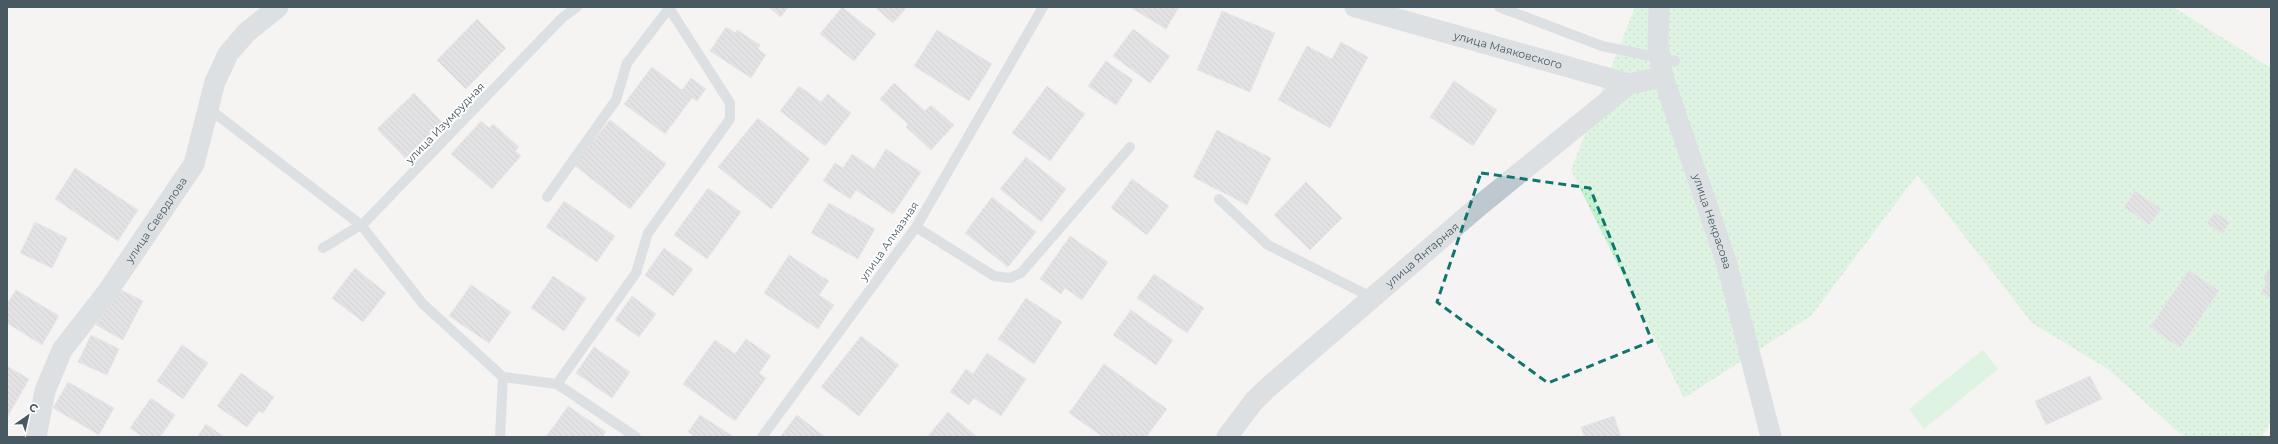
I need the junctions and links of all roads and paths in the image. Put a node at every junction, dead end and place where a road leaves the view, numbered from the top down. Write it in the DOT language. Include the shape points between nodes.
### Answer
graph roads {
  1 [pos="278,7"];
  2 [pos="577,7"];
  3 [pos="1043,7"];
  4 [pos="1355,7"];
  5 [pos="1499,7"];
  6 [pos="1659,7"];
  7 [pos="670,8"];
  8 [pos="1666,65"];
  9 [pos="1629,84"];
  10 [pos="208,108"];
  11 [pos="1130,147"];
  12 [pos="547,197"];
  13 [pos="1219,199"];
  14 [pos="360,225"];
  15 [pos="916,227"];
  16 [pos="323,248"];
  17 [pos="1373,298"];
  18 [pos="503,377"];
  19 [pos="558,384"];
  20 [pos="36,437"];
  21 [pos="500,437"];
  22 [pos="636,437"];
  23 [pos="762,437"];
  24 [pos="1227,437"];
  25 [pos="1771,437"];
  1 -- 10 [label="street, улица Свердлова" via="246,33 228,54 215,82"];
  2 -- 14 [label="lane, улица Изумрудная" via="562,18 438,148"];
  3 -- 15 [label="lane, улица Алмазная"];
  4 -- 9 [label="street, улица Маяковского"];
  5 -- 8 [label="lane" via="1602,46"];
  6 -- 8 [label="street, улица Некрасова" via="1658,46"];
  7 -- 12 [label="lane" via="627,63 616,100"];
  7 -- 19 [label="lane" via="730,103 730,120 648,233 636,273"];
  8 -- 9 [label="street, улица Маяковского"];
  8 -- 25 [label="street, улица Некрасова" via="1726,261"];
  9 -- 17 [label="street, улица Янтарная"];
  10 -- 14 [label="lane"];
  10 -- 20 [label="street, улица Свердлова" via="194,164 108,291 62,350 45,391"];
  11 -- 15 [label="lane" via="1021,273 1014,277 994,276"];
  13 -- 17 [label="lane" via="1268,245"];
  14 -- 16 [label="lane, улица Изумрудная"];
  14 -- 18 [label="lane" via="423,304"];
  15 -- 23 [label="lane, улица Алмазная"];
  17 -- 24 [label="street, улица Янтарная" via="1254,401"];
  18 -- 19 [label="lane"];
  18 -- 21 [label="lane"];
  19 -- 22 [label="lane"];
}
